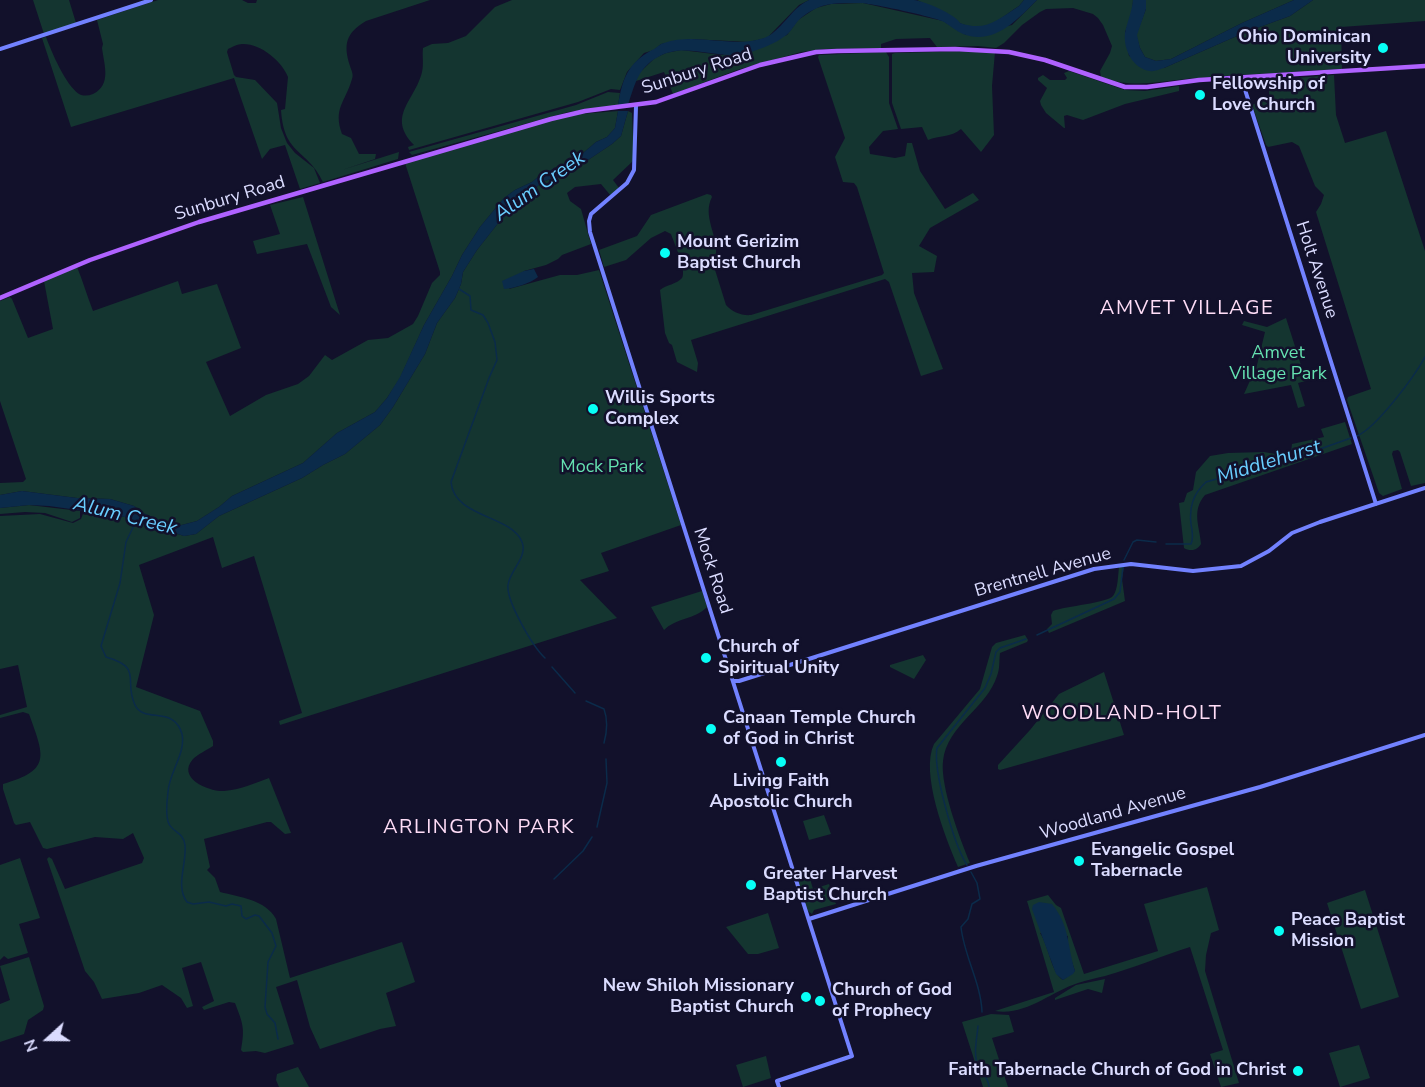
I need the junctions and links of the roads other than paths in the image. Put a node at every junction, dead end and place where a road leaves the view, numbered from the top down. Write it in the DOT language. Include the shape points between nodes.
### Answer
graph roads {
  1 [pos="151,0"];
  2 [pos="0,50"];
  3 [pos="1425,66"];
  4 [pos="1241,77"];
  5 [pos="634,106"];
  6 [pos="0,298"];
  7 [pos="1425,488"];
  8 [pos="1376,504"];
  9 [pos="733,681"];
  10 [pos="1425,735"];
  11 [pos="809,919"];
  12 [pos="779,1087"];
  1 -- 2 [label="street"];
  3 -- 4 [label="main road, Sunbury Road"];
  4 -- 5 [label="main road, Sunbury Road" via="1125,87 1045,60 990,50 816,52 769,62"];
  4 -- 8 [label="street, Holt Avenue"];
  5 -- 6 [label="main road, Sunbury Road" via="551,118 199,222 91,259"];
  5 -- 9 [label="street, Mock Road" via="634,170 627,183 591,214 589,228"];
  7 -- 8 [label="street, Brentnell Avenue"];
  8 -- 9 [label="street, Brentnell Avenue" via="1292,533 1241,566 1193,571 1131,564 1094,569"];
  9 -- 11 [label="street, Mock Road"];
  10 -- 11 [label="street, Woodland Avenue"];
  11 -- 12 [label="street, Mock Road" via="852,1056 777,1081"];
}
